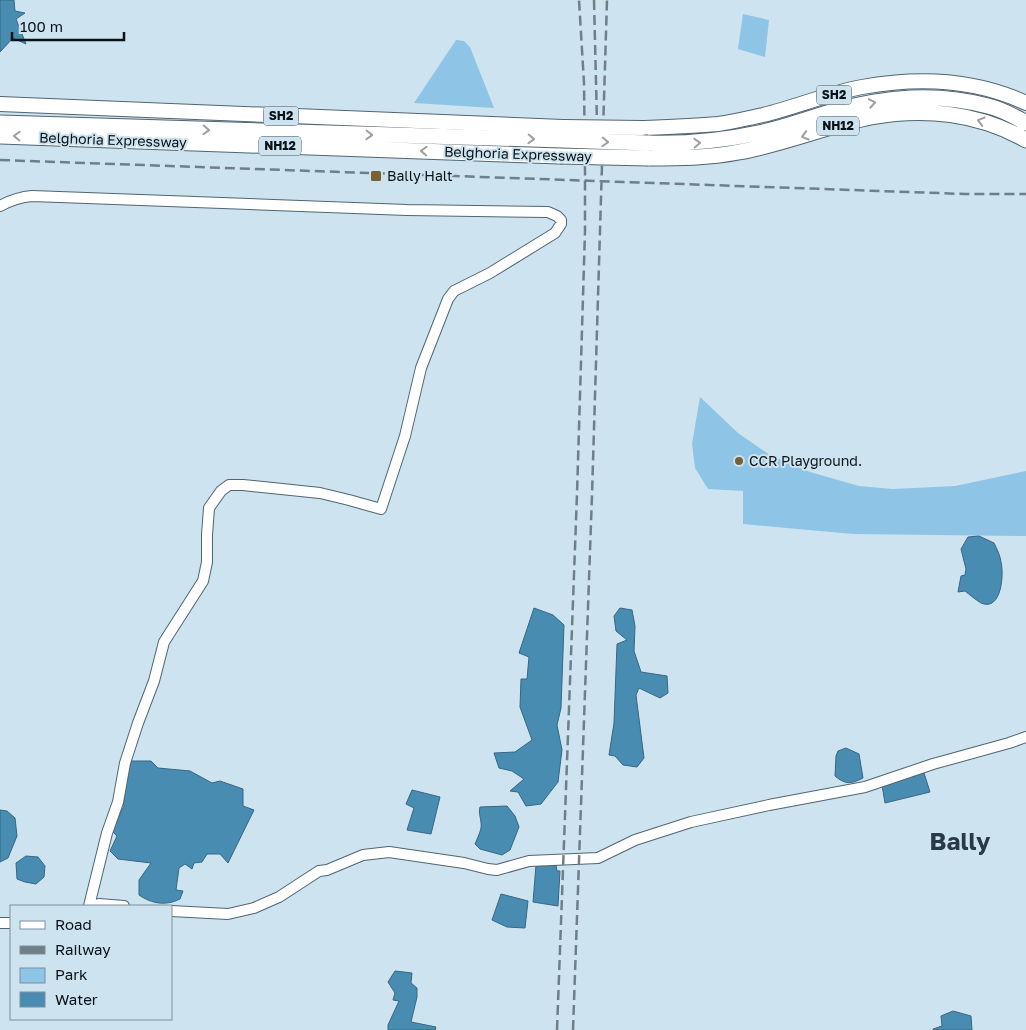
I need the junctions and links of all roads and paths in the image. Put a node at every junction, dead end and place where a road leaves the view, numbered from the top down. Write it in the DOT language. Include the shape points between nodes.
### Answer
graph roads {
  1 [pos="1026,103"];
  2 [pos="0,104"];
  3 [pos="0,123"];
  4 [pos="1026,123"];
  5 [pos="562,134"];
  6 [pos="0,136"];
  7 [pos="1026,140"];
  8 [pos="648,150"];
  9 [pos="0,206"];
  10 [pos="1026,737"];
  11 [pos="91,905"];
  12 [pos="95,905"];
  13 [pos="112,905"];
  14 [pos="172,911"];
  1 -- 5 [label="main road, SH2, bridge" via="988,89 958,83 897,83 861,87 720,123"];
  2 -- 5 [label="main road, SH2"];
  3 -- 5 [label="highway, Belghoria Expressway / NH12, one-way" via="321,134"];
  8 -- 4 [label="highway, Belghoria Expressway / NH12, one-way" via="731,139 870,102 914,97 956,99 990,106"];
  5 -- 8 [label="highway, Belghoria Expressway / NH12, one-way, bridge"];
  8 -- 6 [label="highway, Belghoria Expressway / NH12, one-way, bridge" via="560,156"];
  7 -- 8 [label="highway, Belghoria Expressway / NH12, one-way" via="975,119 914,113 870,118 709,157"];
  9 -- 11 [label="street" via="21,196 32,196 548,212 561,220 555,233 496,270 454,291 448,299 421,368 405,436 381,509 320,493 243,485 229,485 209,508 203,581 164,642 125,763"];
  10 -- 14 [label="street" via="865,787 691,822 635,840 598,858 529,861 497,870 389,852 370,853 319,871 279,897 254,908 228,914"];
  12 -- 13 [label="street"];
}
